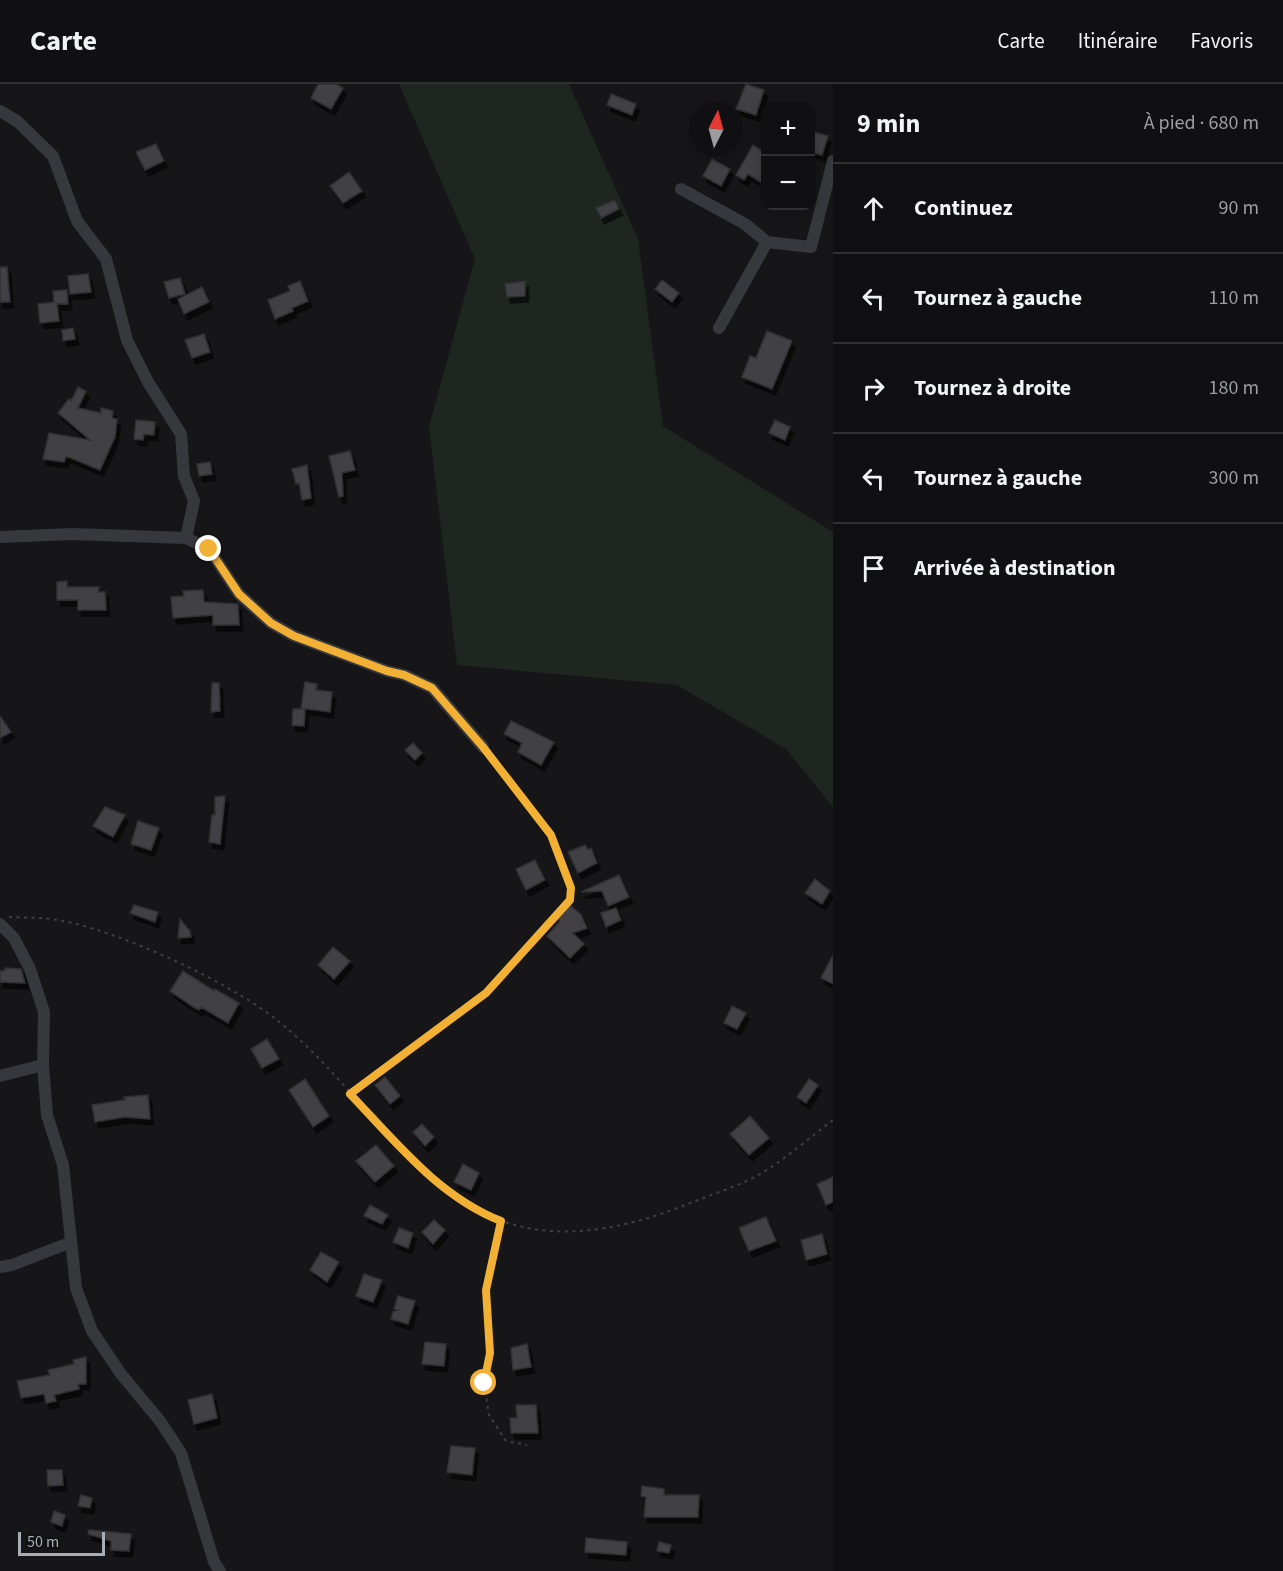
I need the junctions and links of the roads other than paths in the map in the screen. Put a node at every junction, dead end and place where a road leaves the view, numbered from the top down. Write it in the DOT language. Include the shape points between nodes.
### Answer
graph roads {
  1 [pos="0,111"];
  2 [pos="832,167"];
  3 [pos="681,189"];
  4 [pos="767,242"];
  5 [pos="719,328"];
  6 [pos="0,537"];
  7 [pos="186,538"];
  8 [pos="483,747"];
  9 [pos="0,924"];
  10 [pos="43,1065"];
  11 [pos="0,1076"];
  12 [pos="69,1243"];
  13 [pos="0,1267"];
  14 [pos="220,1571"];
  1 -- 7 [label="street" via="17,121 53,156 76,221 106,259 127,340 181,434 184,476 194,501"];
  2 -- 4 [label="street" via="812,247"];
  3 -- 4 [label="street" via="745,224"];
  4 -- 5 [label="street"];
  6 -- 7 [label="street" via="72,534"];
  7 -- 8 [label="street" via="209,549 239,594 271,623 294,636 432,688"];
  9 -- 10 [label="street" via="14,938 37,985 44,1012"];
  10 -- 11 [label="street"];
  10 -- 12 [label="street" via="47,1115 63,1165"];
  12 -- 13 [label="street"];
  12 -- 14 [label="street" via="76,1288 92,1331 181,1453"];
}
